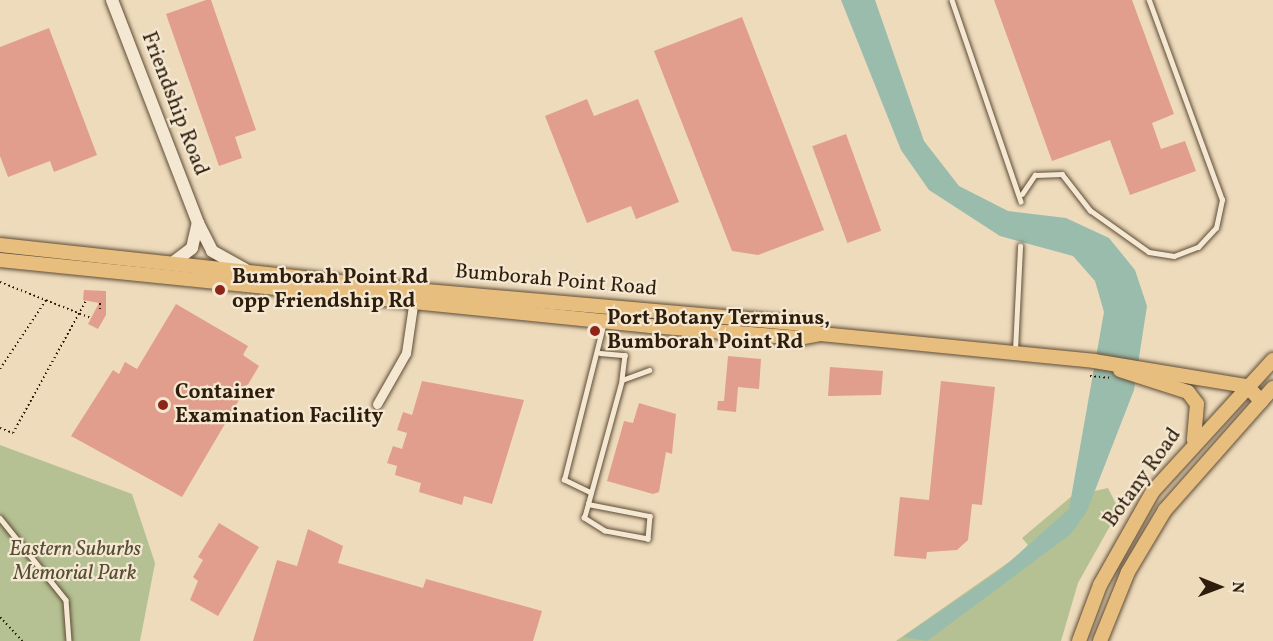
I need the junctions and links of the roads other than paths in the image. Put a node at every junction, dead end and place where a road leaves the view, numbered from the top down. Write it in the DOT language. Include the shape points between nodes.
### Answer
graph roads {
  1 [pos="112,0"];
  2 [pos="952,0"];
  3 [pos="1149,0"];
  4 [pos="1022,194"];
  5 [pos="1021,202"];
  6 [pos="198,223"];
  7 [pos="0,245"];
  8 [pos="1020,246"];
  9 [pos="0,260"];
  10 [pos="174,263"];
  11 [pos="249,270"];
  12 [pos="146,273"];
  13 [pos="414,297"];
  14 [pos="652,310"];
  15 [pos="604,322"];
  16 [pos="651,326"];
  17 [pos="820,334"];
  18 [pos="600,353"];
  19 [pos="1015,353"];
  20 [pos="1273,360"];
  21 [pos="649,370"];
  22 [pos="1142,372"];
  23 [pos="622,380"];
  24 [pos="1246,386"];
  25 [pos="1273,388"];
  26 [pos="1261,401"];
  27 [pos="377,404"];
  28 [pos="1194,440"];
  29 [pos="591,493"];
  30 [pos="588,504"];
  31 [pos="0,518"];
  32 [pos="69,641"];
  33 [pos="1079,641"];
  34 [pos="1100,641"];
  1 -- 6 [label="street, Friendship Road"];
  2 -- 4 [label="lane"];
  3 -- 4 [label="lane" via="1222,200 1216,228 1198,247 1174,256 1149,252 1090,210 1062,174 1035,175"];
  4 -- 5 [label="lane"];
  6 -- 10 [label="street" via="192,248"];
  6 -- 11 [label="street, Friendship Road" via="212,250"];
  7 -- 10 [label="main road, Bumborah Point Road"];
  8 -- 19 [label="lane"];
  9 -- 12 [label="main road, Bumborah Point Road"];
  10 -- 11 [label="main road, Bumborah Point Road"];
  10 -- 12 [label="street"];
  11 -- 13 [label="main road, Bumborah Point Road"];
  12 -- 13 [label="main road, Bumborah Point Road"];
  13 -- 14 [label="main road, Bumborah Point Road"];
  13 -- 15 [label="main road, Bumborah Point Road"];
  13 -- 27 [label="street" via="406,353"];
  14 -- 16 [label="street"];
  14 -- 17 [label="main road, Bumborah Point Road" via="801,324"];
  15 -- 16 [label="main road, Bumborah Point Road"];
  15 -- 18 [label="lane"];
  16 -- 17 [label="main road, Bumborah Point Road" via="800,338"];
  17 -- 19 [label="main road, Bumborah Point Road"];
  18 -- 23 [label="lane" via="625,355"];
  18 -- 29 [label="lane" via="564,480"];
  19 -- 22 [label="main road, Bumborah Point Road" via="1094,361"];
  20 -- 24 [label="main road, Botany Road"];
  21 -- 23 [label="lane"];
  22 -- 24 [label="main road, Bumborah Point Road"];
  22 -- 28 [label="main road, Bumborah Point Road" via="1179,386 1193,397"];
  23 -- 29 [label="lane"];
  24 -- 26 [label="main road"];
  24 -- 28 [label="main road, Botany Road"];
  25 -- 26 [label="main road, Botany Road"];
  26 -- 34 [label="main road, Botany Road" via="1165,510 1128,572"];
  28 -- 33 [label="main road, Botany Road" via="1134,521 1100,585"];
  29 -- 30 [label="lane"];
  30 -- 30 [label="lane" via="650,516 648,539 641,541 587,524"];
  31 -- 32 [label="lane" via="66,600"];
}
